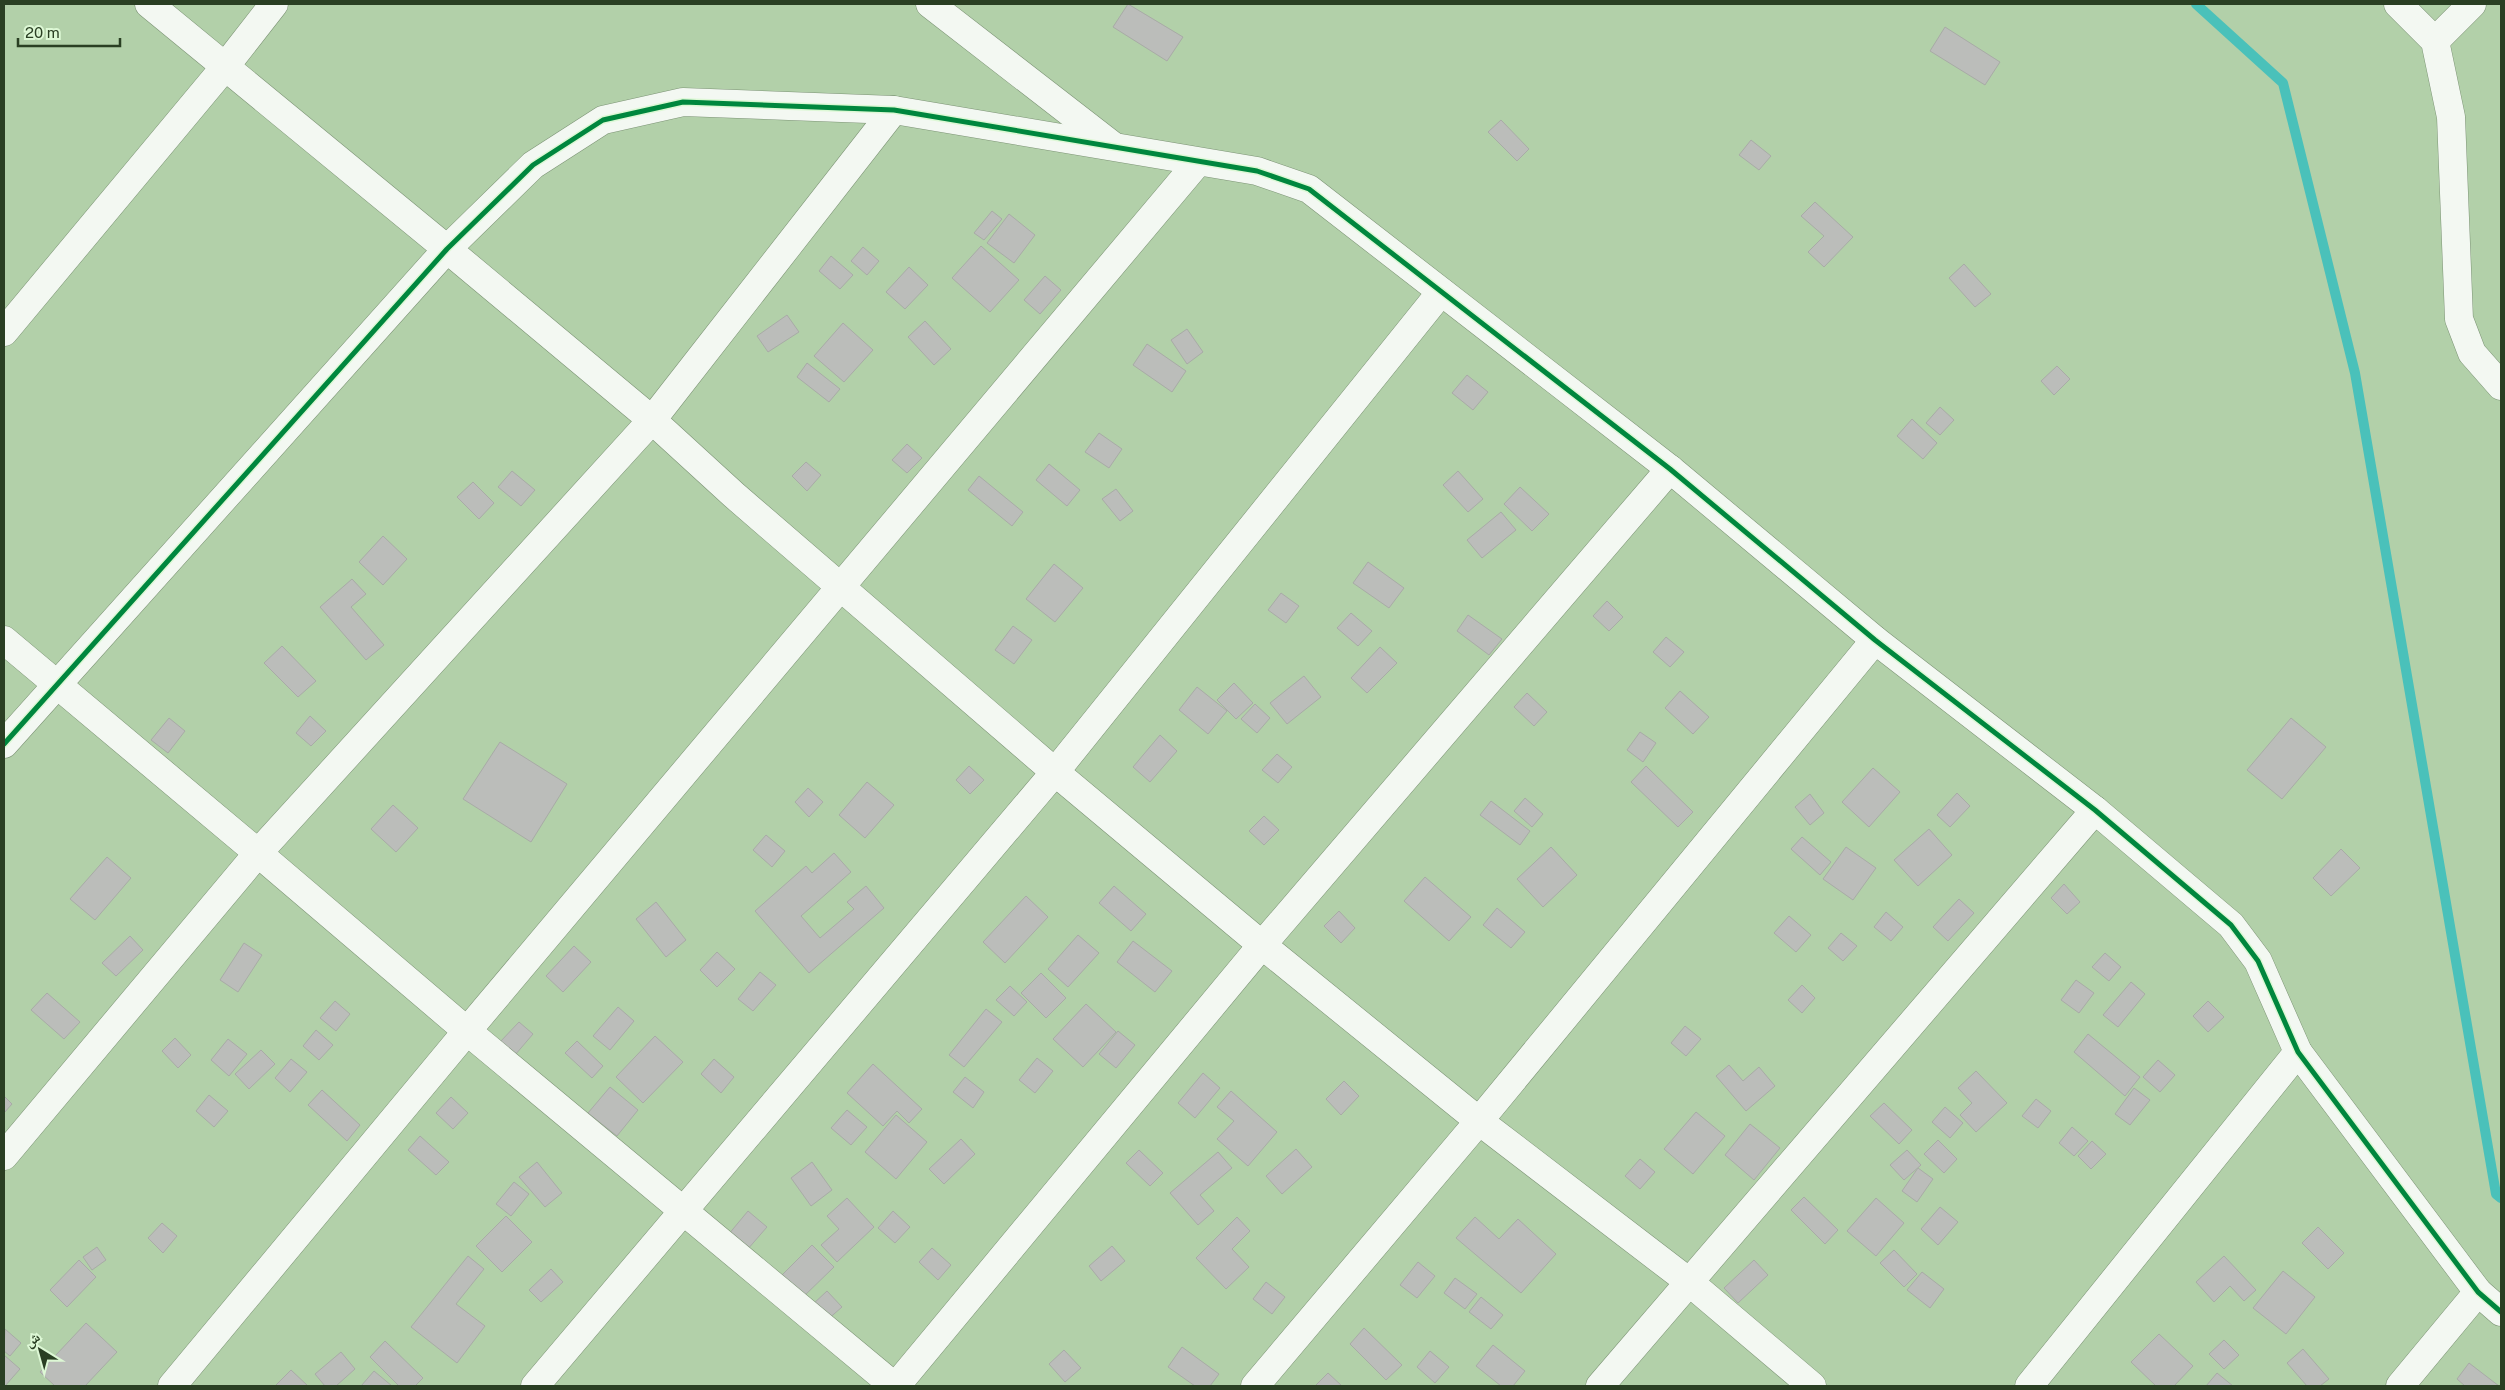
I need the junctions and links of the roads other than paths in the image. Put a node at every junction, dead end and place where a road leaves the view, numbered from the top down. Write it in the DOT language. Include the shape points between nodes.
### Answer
graph roads {
  1 [pos="149,4"];
  2 [pos="274,4"];
  3 [pos="930,4"];
  4 [pos="2398,4"];
  5 [pos="2472,4"];
  6 [pos="2435,41"];
  7 [pos="224,68"];
  8 [pos="894,110"];
  9 [pos="1115,148"];
  10 [pos="1198,162"];
  11 [pos="447,249"];
  12 [pos="1441,292"];
  13 [pos="4,332"];
  14 [pos="2500,383"];
  15 [pos="652,420"];
  16 [pos="1670,469"];
  17 [pos="841,586"];
  18 [pos="4,640"];
  19 [pos="1875,640"];
  20 [pos="56,684"];
  21 [pos="4,744"];
  22 [pos="1055,772"];
  23 [pos="2095,810"];
  24 [pos="258,853"];
  25 [pos="1262,945"];
  26 [pos="467,1031"];
  27 [pos="2298,1052"];
  28 [pos="1479,1120"];
  29 [pos="4,1156"];
  30 [pos="683,1210"];
  31 [pos="1688,1281"];
  32 [pos="2478,1292"];
  33 [pos="2501,1312"];
  34 [pos="172,1386"];
  35 [pos="535,1386"];
  36 [pos="895,1386"];
  37 [pos="1255,1386"];
  38 [pos="1600,1386"];
  39 [pos="1812,1386"];
  40 [pos="2029,1386"];
  41 [pos="2400,1386"];
  1 -- 7 [label="street"];
  2 -- 7 [label="street"];
  3 -- 9 [label="street"];
  4 -- 6 [label="street"];
  5 -- 6 [label="street"];
  6 -- 14 [label="street" via="2451,117 2458,319 2472,353"];
  7 -- 11 [label="street"];
  7 -- 13 [label="street"];
  8 -- 9 [label="street"];
  8 -- 11 [label="street" via="683,102 604,120 533,166"];
  8 -- 15 [label="street"];
  9 -- 10 [label="street"];
  10 -- 12 [label="street" via="1257,171 1309,189"];
  10 -- 17 [label="street"];
  11 -- 15 [label="street"];
  11 -- 20 [label="street"];
  12 -- 16 [label="street"];
  12 -- 22 [label="street"];
  15 -- 17 [label="street"];
  15 -- 24 [label="street"];
  16 -- 19 [label="street"];
  16 -- 25 [label="street"];
  17 -- 22 [label="street"];
  17 -- 26 [label="street"];
  18 -- 20 [label="street"];
  19 -- 23 [label="street"];
  19 -- 28 [label="street"];
  20 -- 21 [label="street"];
  20 -- 24 [label="street"];
  22 -- 25 [label="street"];
  22 -- 30 [label="street"];
  23 -- 27 [label="street" via="2231,925 2258,960"];
  23 -- 31 [label="street"];
  24 -- 26 [label="street"];
  24 -- 29 [label="street"];
  25 -- 28 [label="street"];
  25 -- 36 [label="street"];
  26 -- 30 [label="street"];
  26 -- 34 [label="street"];
  27 -- 32 [label="street"];
  27 -- 40 [label="street"];
  28 -- 31 [label="street"];
  28 -- 37 [label="street"];
  30 -- 35 [label="street"];
  30 -- 36 [label="street"];
  31 -- 38 [label="street"];
  31 -- 39 [label="street"];
  32 -- 33 [label="street"];
  32 -- 41 [label="street"];
}
